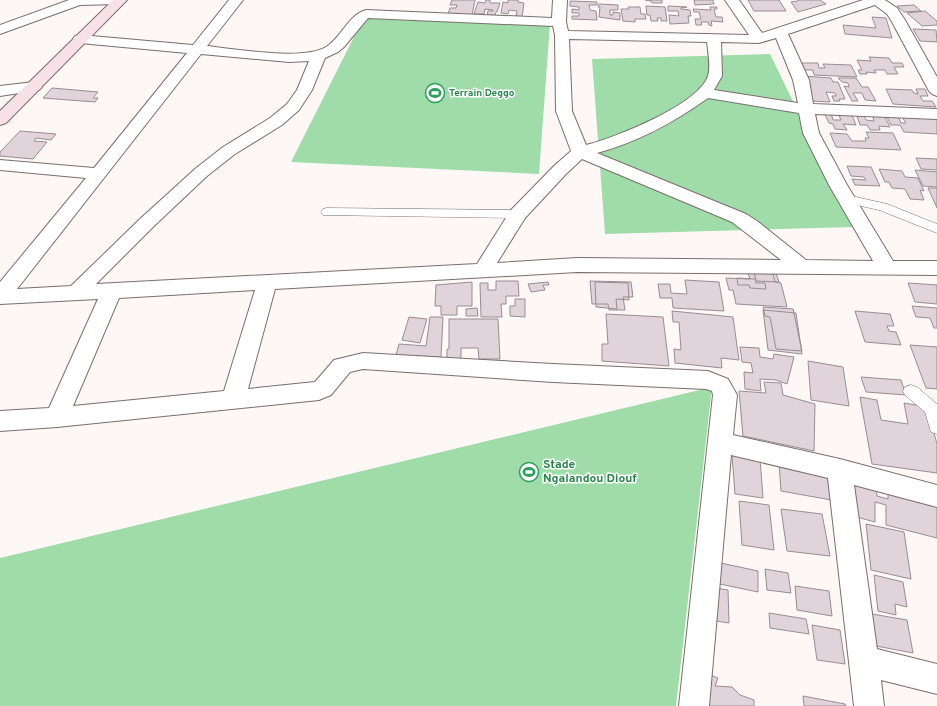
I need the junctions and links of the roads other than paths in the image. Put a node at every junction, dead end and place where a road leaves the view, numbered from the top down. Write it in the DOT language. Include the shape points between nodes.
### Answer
graph roads {
  1 [pos="119,0"];
  2 [pos="236,0"];
  3 [pos="560,0"];
  4 [pos="732,0"];
  5 [pos="877,0"];
  6 [pos="560,29"];
  7 [pos="0,30"];
  8 [pos="781,33"];
  9 [pos="80,39"];
  10 [pos="714,39"];
  11 [pos="759,39"];
  12 [pos="198,49"];
  13 [pos="318,56"];
  14 [pos="34,87"];
  15 [pos="0,91"];
  16 [pos="937,91"];
  17 [pos="705,93"];
  18 [pos="808,109"];
  19 [pos="937,114"];
  20 [pos="0,120"];
  21 [pos="580,152"];
  22 [pos="0,165"];
  23 [pos="99,174"];
  24 [pos="847,199"];
  25 [pos="327,212"];
  26 [pos="518,214"];
  27 [pos="937,229"];
  28 [pos="802,267"];
  29 [pos="887,268"];
  30 [pos="937,268"];
  31 [pos="483,270"];
  32 [pos="267,282"];
  33 [pos="111,292"];
  34 [pos="76,293"];
  35 [pos="0,297"];
  36 [pos="911,391"];
  37 [pos="233,400"];
  38 [pos="57,417"];
  39 [pos="0,421"];
  40 [pos="937,427"];
  41 [pos="721,442"];
  42 [pos="840,470"];
  43 [pos="937,496"];
  44 [pos="863,660"];
  45 [pos="937,679"];
  46 [pos="694,706"];
  47 [pos="869,706"];
  1 -- 7 [label="street" via="78,0"];
  1 -- 9 [label="street"];
  2 -- 12 [label="street"];
  3 -- 6 [label="street"];
  4 -- 11 [label="street"];
  5 -- 8 [label="street"];
  5 -- 16 [label="street" via="892,11 898,20"];
  6 -- 10 [label="street"];
  6 -- 13 [label="street" via="413,10 363,14 337,48"];
  6 -- 21 [label="street" via="564,111"];
  8 -- 11 [label="street"];
  8 -- 18 [label="street" via="801,80"];
  9 -- 12 [label="street"];
  9 -- 14 [label="street"];
  10 -- 11 [label="street"];
  10 -- 17 [label="street" via="715,76"];
  12 -- 13 [label="street" via="289,58"];
  12 -- 23 [label="street"];
  13 -- 34 [label="street" via="294,107 221,157 140,230"];
  14 -- 15 [label="street"];
  14 -- 20 [label="street"];
  17 -- 18 [label="street"];
  17 -- 21 [label="street" via="646,130 611,144"];
  18 -- 19 [label="street"];
  18 -- 24 [label="street" via="811,133"];
  21 -- 26 [label="street"];
  21 -- 28 [label="street" via="739,218"];
  22 -- 23 [label="street"];
  23 -- 35 [label="street"];
  24 -- 27 [label="lane" via="883,207"];
  24 -- 29 [label="street"];
  25 -- 26 [label="lane"];
  26 -- 31 [label="street"];
  28 -- 29 [label="street"];
  28 -- 31 [label="street" via="577,265"];
  29 -- 30 [label="street"];
  31 -- 32 [label="street"];
  32 -- 33 [label="street"];
  32 -- 37 [label="street"];
  33 -- 34 [label="street"];
  33 -- 38 [label="street"];
  34 -- 35 [label="street"];
  36 -- 40 [label="lane" via="932,409"];
  37 -- 38 [label="street"];
  37 -- 41 [label="street" via="319,391 325,388 333,374 342,366 363,361 708,380 720,384 725,395"];
  38 -- 39 [label="street"];
  41 -- 42 [label="street"];
  41 -- 46 [label="street"];
  42 -- 43 [label="street"];
  42 -- 44 [label="street"];
  44 -- 45 [label="street"];
  44 -- 47 [label="street"];
}
